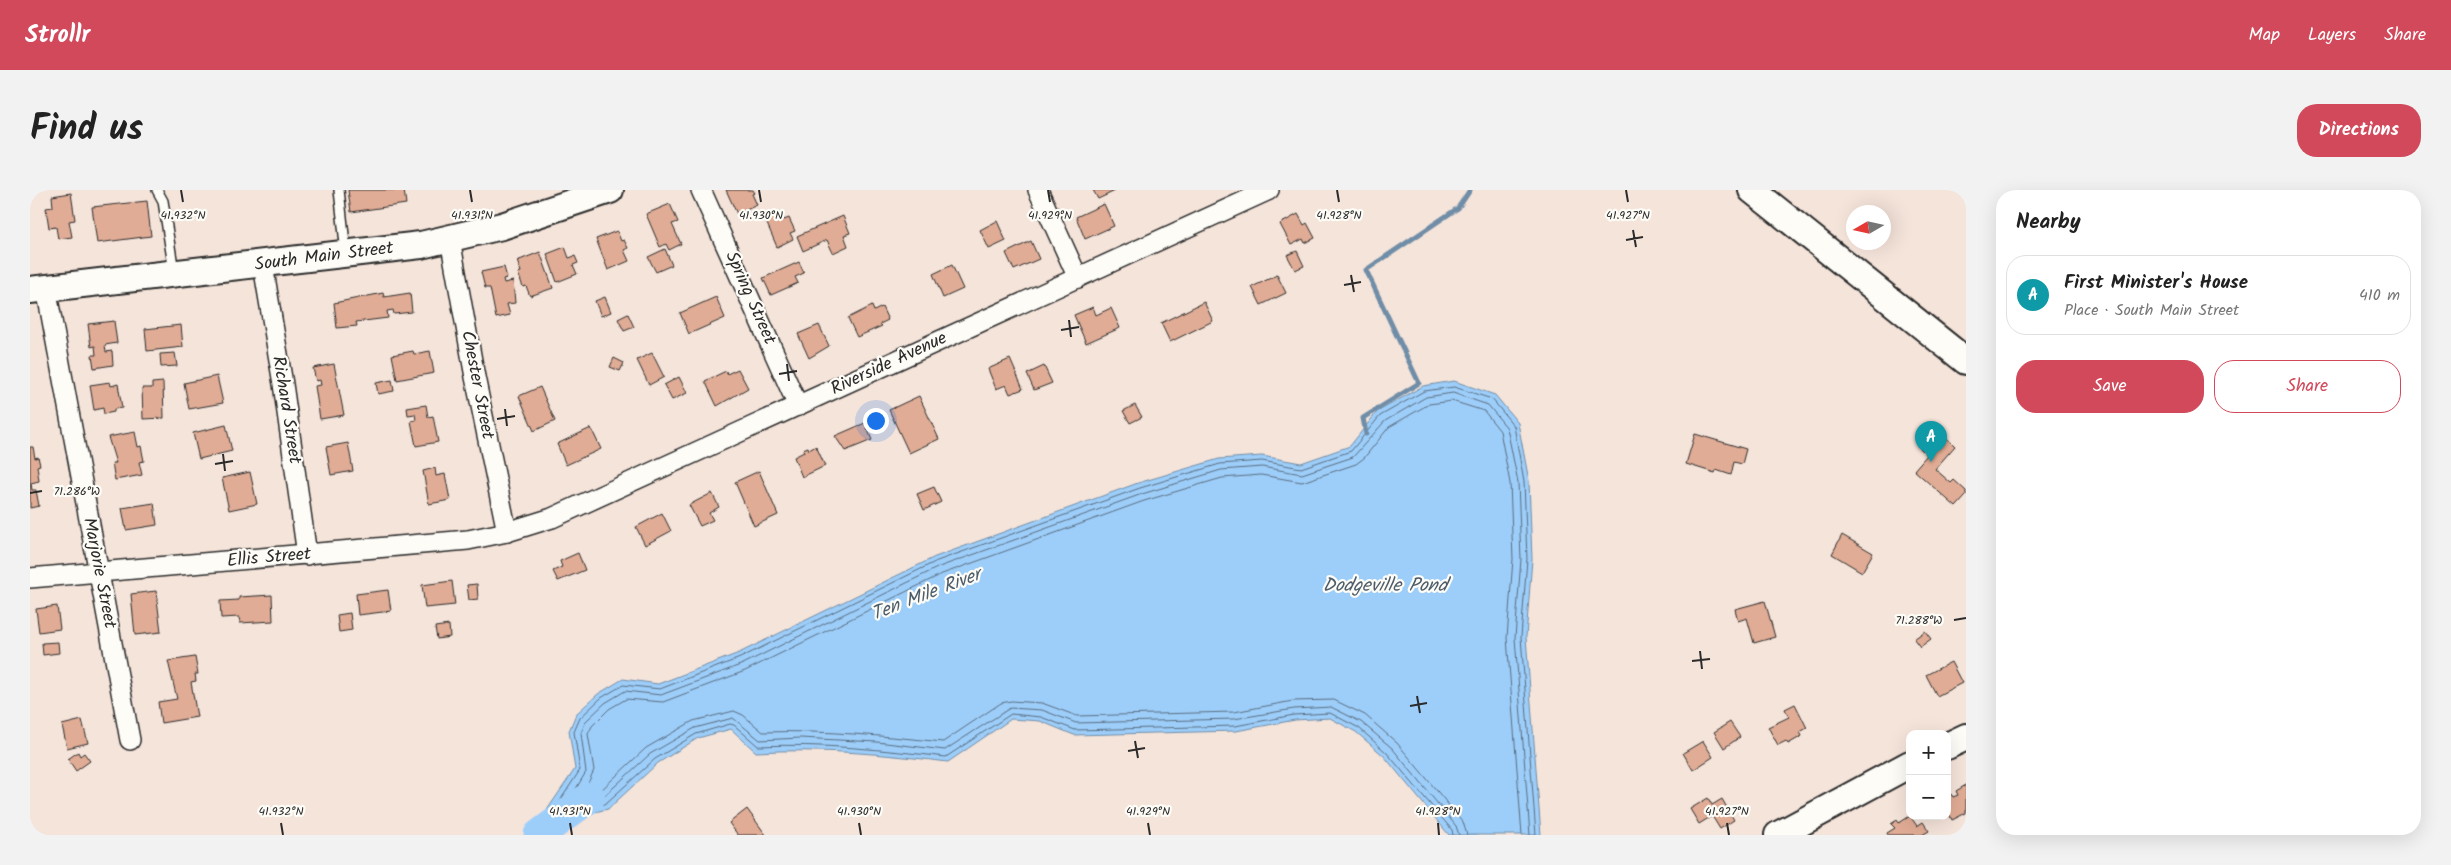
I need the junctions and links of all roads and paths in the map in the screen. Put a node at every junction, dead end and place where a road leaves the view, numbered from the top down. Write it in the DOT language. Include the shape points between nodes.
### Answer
graph roads {
  1 [pos="157,190"];
  2 [pos="339,190"];
  3 [pos="701,190"];
  4 [pos="1038,190"];
  5 [pos="1269,190"];
  6 [pos="1752,190"];
  7 [pos="607,191"];
  8 [pos="450,238"];
  9 [pos="346,255"];
  10 [pos="263,264"];
  11 [pos="175,274"];
  12 [pos="1078,278"];
  13 [pos="38,289"];
  14 [pos="1966,361"];
  15 [pos="798,406"];
  16 [pos="507,532"];
  17 [pos="307,555"];
  18 [pos="99,572"];
  19 [pos="30,578"];
  20 [pos="1966,737"];
  21 [pos="130,740"];
  22 [pos="1951,744"];
  23 [pos="1906,766"];
  24 [pos="1778,835"];
  1 -- 11 [label="lane" via="163,201"];
  2 -- 9 [label="lane"];
  3 -- 15 [label="street, Spring Street"];
  4 -- 12 [label="street"];
  5 -- 12 [label="street, Riverside Avenue"];
  6 -- 14 [label="main road"];
  7 -- 8 [label="main road, South Main Street" via="502,226"];
  8 -- 9 [label="main road, South Main Street" via="412,247"];
  8 -- 16 [label="street, Chester Street"];
  9 -- 10 [label="main road, South Main Street"];
  10 -- 11 [label="main road, South Main Street"];
  10 -- 17 [label="street, Richard Street"];
  11 -- 13 [label="main road, South Main Street"];
  12 -- 15 [label="street, Riverside Avenue"];
  13 -- 18 [label="street, Marjorie Street"];
  15 -- 16 [label="street, Riverside Avenue" via="552,518"];
  16 -- 17 [label="street, Ellis Street" via="468,540"];
  17 -- 18 [label="street, Ellis Street"];
  18 -- 19 [label="street, Ellis Street"];
  18 -- 21 [label="street, Marjorie Street"];
  20 -- 22 [label="main road"];
  23 -- 24 [label="main road"];
}
